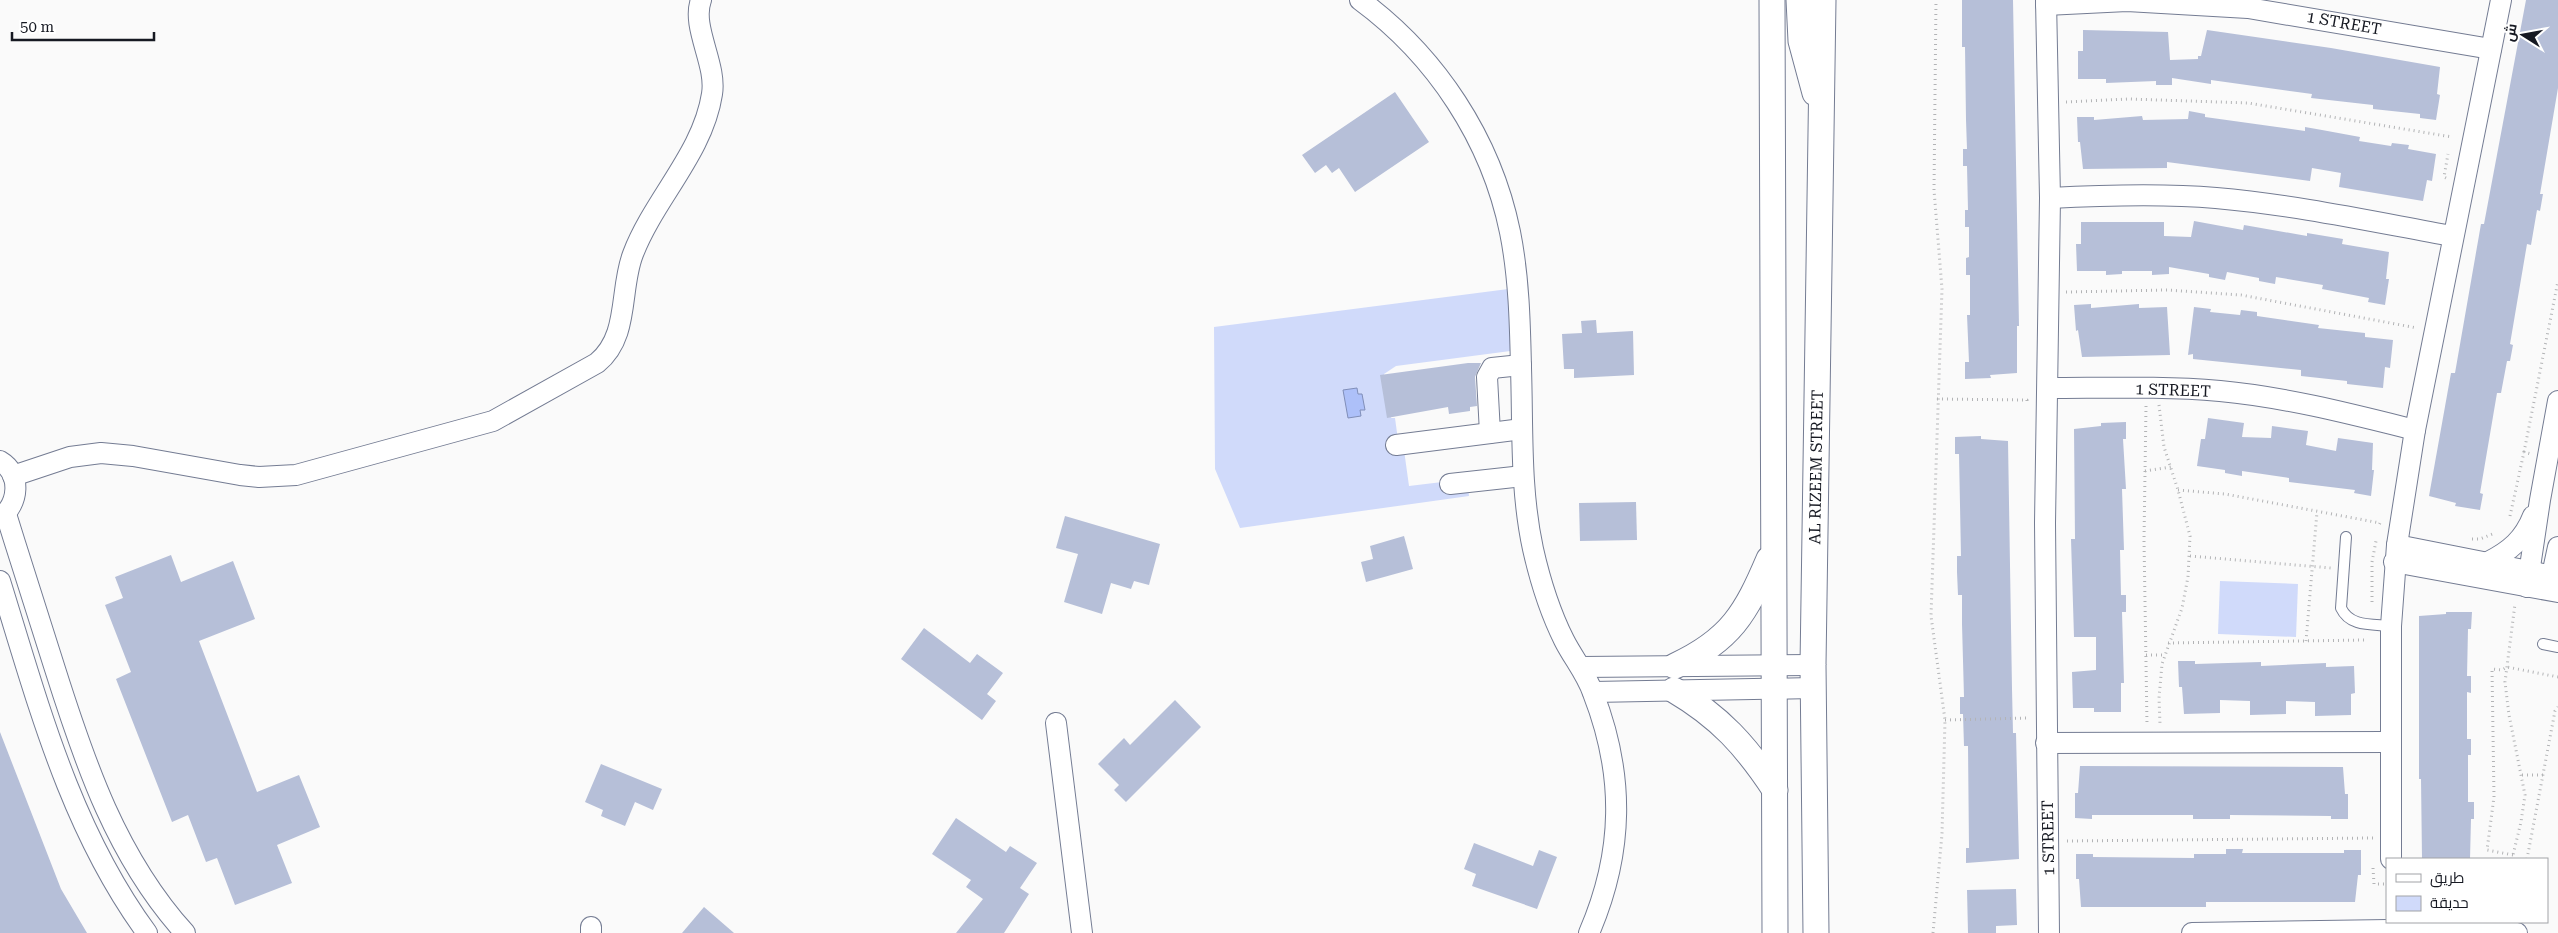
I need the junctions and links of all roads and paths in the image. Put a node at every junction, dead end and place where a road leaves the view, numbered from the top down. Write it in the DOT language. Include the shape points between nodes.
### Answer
graph roads {
  1 [pos="701,0"];
  2 [pos="1360,0"];
  3 [pos="1772,0"];
  4 [pos="1799,0"];
  5 [pos="1822,0"];
  6 [pos="1936,0"];
  7 [pos="2501,0"];
  8 [pos="2046,3"];
  9 [pos="2491,49"];
  10 [pos="2064,102"];
  11 [pos="1822,109"];
  12 [pos="2452,137"];
  13 [pos="2050,198"];
  14 [pos="2452,236"];
  15 [pos="2558,281"];
  16 [pos="2064,292"];
  17 [pos="2417,328"];
  18 [pos="1521,365"];
  19 [pos="2048,388"];
  20 [pos="2152,388"];
  21 [pos="1937,399"];
  22 [pos="2558,401"];
  23 [pos="2026,408"];
  24 [pos="1522,429"];
  25 [pos="2415,430"];
  26 [pos="1490,433"];
  27 [pos="1396,445"];
  28 [pos="2524,452"];
  29 [pos="0,460"];
  30 [pos="2171,467"];
  31 [pos="2145,471"];
  32 [pos="13,476"];
  33 [pos="1523,476"];
  34 [pos="1450,484"];
  35 [pos="2178,490"];
  36 [pos="2540,500"];
  37 [pos="2317,512"];
  38 [pos="3,516"];
  39 [pos="2346,537"];
  40 [pos="2558,547"];
  41 [pos="1773,550"];
  42 [pos="2396,553"];
  43 [pos="2190,556"];
  44 [pos="2488,562"];
  45 [pos="2312,566"];
  46 [pos="2344,569"];
  47 [pos="2528,579"];
  48 [pos="0,581"];
  49 [pos="2554,584"];
  50 [pos="2515,604"];
  51 [pos="2382,625"];
  52 [pos="2306,640"];
  53 [pos="2168,643"];
  54 [pos="2543,644"];
  55 [pos="2558,647"];
  56 [pos="2146,654"];
  57 [pos="2165,655"];
  58 [pos="1581,667"];
  59 [pos="2507,667"];
  60 [pos="1813,676"];
  61 [pos="1775,677"];
  62 [pos="2558,677"];
  63 [pos="1675,678"];
  64 [pos="1593,692"];
  65 [pos="2558,707"];
  66 [pos="2028,710"];
  67 [pos="1945,720"];
  68 [pos="1056,723"];
  69 [pos="2147,723"];
  70 [pos="2389,742"];
  71 [pos="2046,743"];
  72 [pos="2147,743"];
  73 [pos="2522,775"];
  74 [pos="2543,775"];
  75 [pos="1775,790"];
  76 [pos="2372,838"];
  77 [pos="2067,841"];
  78 [pos="2512,857"];
  79 [pos="2391,858"];
  80 [pos="2527,858"];
  81 [pos="2392,926"];
  82 [pos="147,933"];
  83 [pos="184,933"];
  84 [pos="1082,933"];
  85 [pos="1589,933"];
  86 [pos="1775,933"];
  87 [pos="1816,933"];
  88 [pos="1933,933"];
  89 [pos="2049,933"];
  90 [pos="2192,933"];
  91 [pos="2517,933"];
  1 -- 32 [label="street" via="701,24 713,78 710,105 693,145 633,254 618,336 610,351 597,363 493,421 296,475 240,475 101,453 70,457"];
  2 -- 18 [label="street" via="1397,30 1436,73 1482,147 1510,232"];
  3 -- 41 [label="street"];
  4 -- 11 [label="street" via="1804,60"];
  5 -- 11 [label="street, AL RIZEEM STREET"];
  6 -- 21 [label="path" via="1934,190 1942,289"];
  7 -- 9 [label="street"];
  8 -- 9 [label="street, 1 STREET" via="2151,2 2248,8"];
  8 -- 13 [label="street, 1 STREET"];
  9 -- 14 [label="street"];
  10 -- 12 [label="path" via="2129,99 2248,103"];
  11 -- 60 [label="street, AL RIZEEM STREET"];
  13 -- 14 [label="street" via="2160,195 2216,198 2271,204"];
  13 -- 19 [label="street, 1 STREET"];
  14 -- 25 [label="street"];
  15 -- 28 [label="path"];
  16 -- 17 [label="path" via="2166,290 2241,295"];
  18 -- 24 [label="street"];
  18 -- 26 [label="street" via="1489,370"];
  19 -- 20 [label="street, 1 STREET"];
  19 -- 71 [label="street, 1 STREET"];
  20 -- 25 [label="street, 1 STREET" via="2222,392 2286,402"];
  20 -- 30 [label="path"];
  20 -- 31 [label="path"];
  21 -- 23 [label="path" via="2027,400"];
  21 -- 67 [label="path" via="1931,616"];
  22 -- 36 [label="street"];
  24 -- 26 [label="street"];
  24 -- 33 [label="street"];
  25 -- 42 [label="street"];
  26 -- 27 [label="street"];
  29 -- 32 [label="street"];
  30 -- 31 [label="path"];
  30 -- 35 [label="path"];
  31 -- 56 [label="path"];
  32 -- 38 [label="street" via="14,500"];
  33 -- 34 [label="street"];
  33 -- 58 [label="street" via="1530,532 1542,583 1564,641"];
  35 -- 37 [label="path" via="2225,494"];
  35 -- 43 [label="path" via="2190,536"];
  36 -- 44 [label="street" via="2522,538"];
  36 -- 47 [label="street"];
  37 -- 45 [label="path"];
  37 -- 51 [label="path" via="2380,523 2372,562"];
  38 -- 83 [label="street" via="98,795 143,878"];
  39 -- 46 [label="lane"];
  40 -- 49 [label="street"];
  41 -- 61 [label="street"];
  41 -- 63 [label="street" via="1760,583 1735,624"];
  42 -- 44 [label="street"];
  42 -- 47 [label="street"];
  42 -- 51 [label="street"];
  43 -- 45 [label="path"];
  43 -- 53 [label="path" via="2182,608"];
  44 -- 47 [label="street"];
  45 -- 46 [label="path"];
  45 -- 52 [label="path"];
  46 -- 51 [label="lane" via="2341,608 2345,616 2353,622"];
  47 -- 49 [label="street"];
  48 -- 82 [label="street" via="47,732 75,808 113,882"];
  50 -- 59 [label="path"];
  51 -- 52 [label="path" via="2373,640"];
  51 -- 70 [label="street"];
  52 -- 53 [label="path"];
  53 -- 57 [label="path"];
  54 -- 55 [label="lane"];
  56 -- 57 [label="path"];
  56 -- 69 [label="path"];
  57 -- 69 [label="path" via="2159,684 2162,724"];
  58 -- 63 [label="street"];
  58 -- 64 [label="street"];
  59 -- 62 [label="path"];
  59 -- 73 [label="path" via="2509,715"];
  59 -- 78 [label="path" via="2492,669 2494,797 2487,850"];
  60 -- 61 [label="street"];
  60 -- 87 [label="street, AL RIZEEM STREET"];
  61 -- 63 [label="street"];
  61 -- 75 [label="street"];
  63 -- 64 [label="street"];
  63 -- 75 [label="street" via="1701,706 1728,728"];
  64 -- 85 [label="street" via="1613,766 1617,821 1609,875"];
  65 -- 74 [label="path"];
  66 -- 67 [label="path" via="2029,719"];
  67 -- 88 [label="path" via="1942,834"];
  68 -- 84 [label="street"];
  69 -- 72 [label="path"];
  70 -- 72 [label="street"];
  70 -- 79 [label="street"];
  71 -- 72 [label="street"];
  71 -- 89 [label="street, 1 STREET"];
  73 -- 74 [label="path"];
  73 -- 78 [label="path" via="2525,795"];
  74 -- 80 [label="path"];
  75 -- 86 [label="street"];
  76 -- 77 [label="path"];
  81 -- 90 [label="street"];
  81 -- 91 [label="street"];
}
